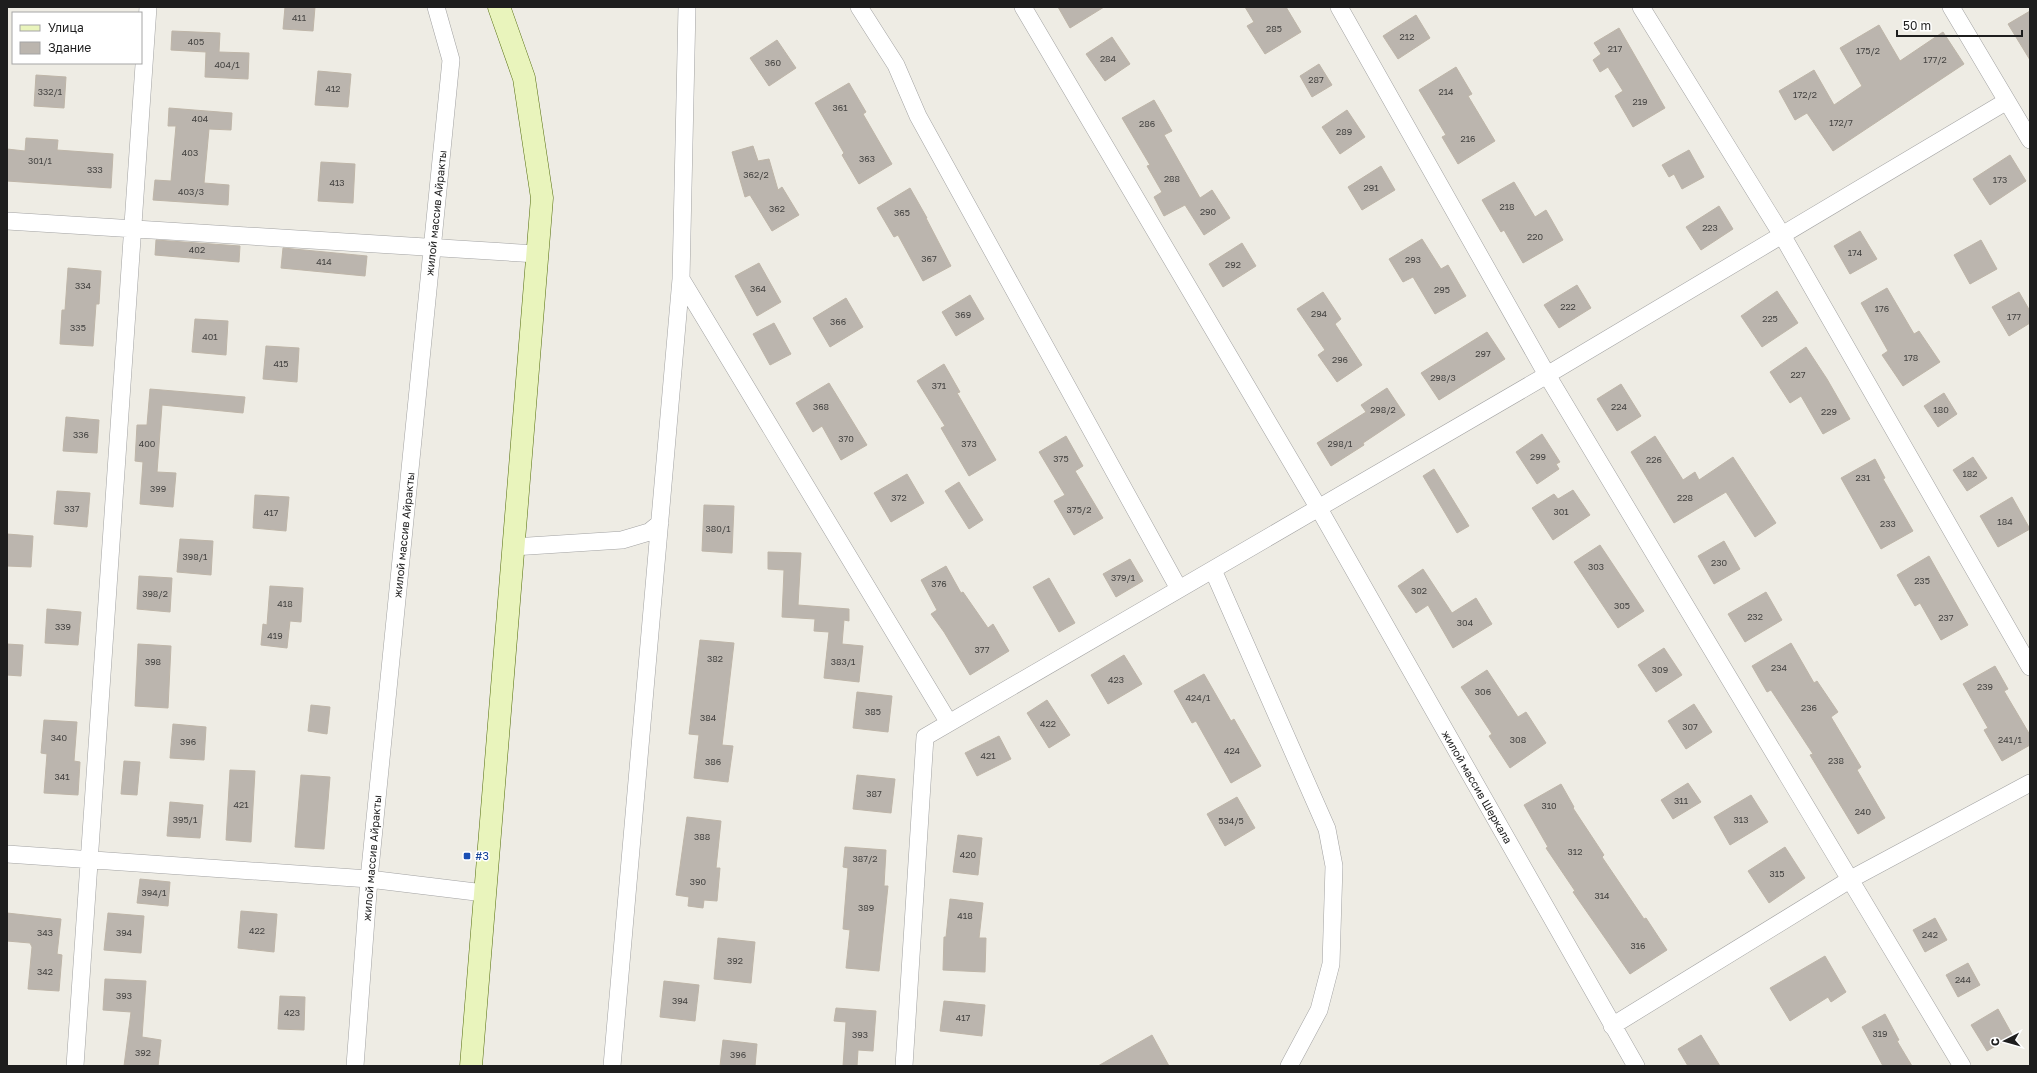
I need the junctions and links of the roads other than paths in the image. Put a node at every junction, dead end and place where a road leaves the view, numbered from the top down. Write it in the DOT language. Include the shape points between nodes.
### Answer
graph roads {
  1 [pos="148,7"];
  2 [pos="436,7"];
  3 [pos="498,7"];
  4 [pos="687,7"];
  5 [pos="859,7"];
  6 [pos="1023,7"];
  7 [pos="1339,7"];
  8 [pos="1641,7"];
  9 [pos="1951,7"];
  10 [pos="2007,101"];
  11 [pos="2030,140"];
  12 [pos="7,221"];
  13 [pos="133,230"];
  14 [pos="1782,235"];
  15 [pos="433,247"];
  16 [pos="537,254"];
  17 [pos="681,279"];
  18 [pos="1547,375"];
  19 [pos="1318,507"];
  20 [pos="660,523"];
  21 [pos="513,548"];
  22 [pos="1213,570"];
  23 [pos="1179,589"];
  24 [pos="2030,667"];
  25 [pos="949,723"];
  26 [pos="2030,783"];
  27 [pos="7,854"];
  28 [pos="89,860"];
  29 [pos="369,879"];
  30 [pos="1851,879"];
  31 [pos="484,893"];
  32 [pos="1612,1026"];
  33 [pos="75,1066"];
  34 [pos="355,1066"];
  35 [pos="471,1066"];
  36 [pos="612,1066"];
  37 [pos="904,1066"];
  38 [pos="1289,1066"];
  39 [pos="1636,1066"];
  40 [pos="1962,1066"];
  1 -- 13 [label="street"];
  2 -- 15 [label="street, жилой массив Айракты" via="451,60"];
  3 -- 16 [label="main road" via="525,85 542,198"];
  4 -- 17 [label="street"];
  5 -- 23 [label="street" via="896,65 918,116"];
  6 -- 19 [label="street, жилой массив Шеркала"];
  7 -- 18 [label="street"];
  8 -- 14 [label="street"];
  9 -- 10 [label="street"];
  10 -- 11 [label="street"];
  10 -- 14 [label="street"];
  12 -- 13 [label="street"];
  13 -- 15 [label="street"];
  13 -- 28 [label="street"];
  14 -- 18 [label="street"];
  14 -- 24 [label="street"];
  15 -- 16 [label="street"];
  15 -- 29 [label="street, жилой массив Айракты"];
  16 -- 21 [label="main road"];
  17 -- 20 [label="street"];
  17 -- 25 [label="street"];
  18 -- 19 [label="street"];
  18 -- 30 [label="street"];
  19 -- 22 [label="street"];
  19 -- 32 [label="street, жилой массив Шеркала"];
  20 -- 21 [label="street" via="649,532 622,540"];
  20 -- 36 [label="street"];
  21 -- 31 [label="main road"];
  22 -- 23 [label="street"];
  22 -- 38 [label="street" via="1327,829 1334,866 1331,964 1319,1010"];
  23 -- 25 [label="street"];
  25 -- 37 [label="street" via="925,737"];
  26 -- 30 [label="street"];
  27 -- 28 [label="street"];
  28 -- 29 [label="street"];
  28 -- 33 [label="street"];
  29 -- 31 [label="street"];
  29 -- 34 [label="street, жилой массив Айракты"];
  30 -- 32 [label="street"];
  30 -- 40 [label="street"];
  31 -- 35 [label="main road"];
  32 -- 39 [label="street, жилой массив Шеркала"];
}
